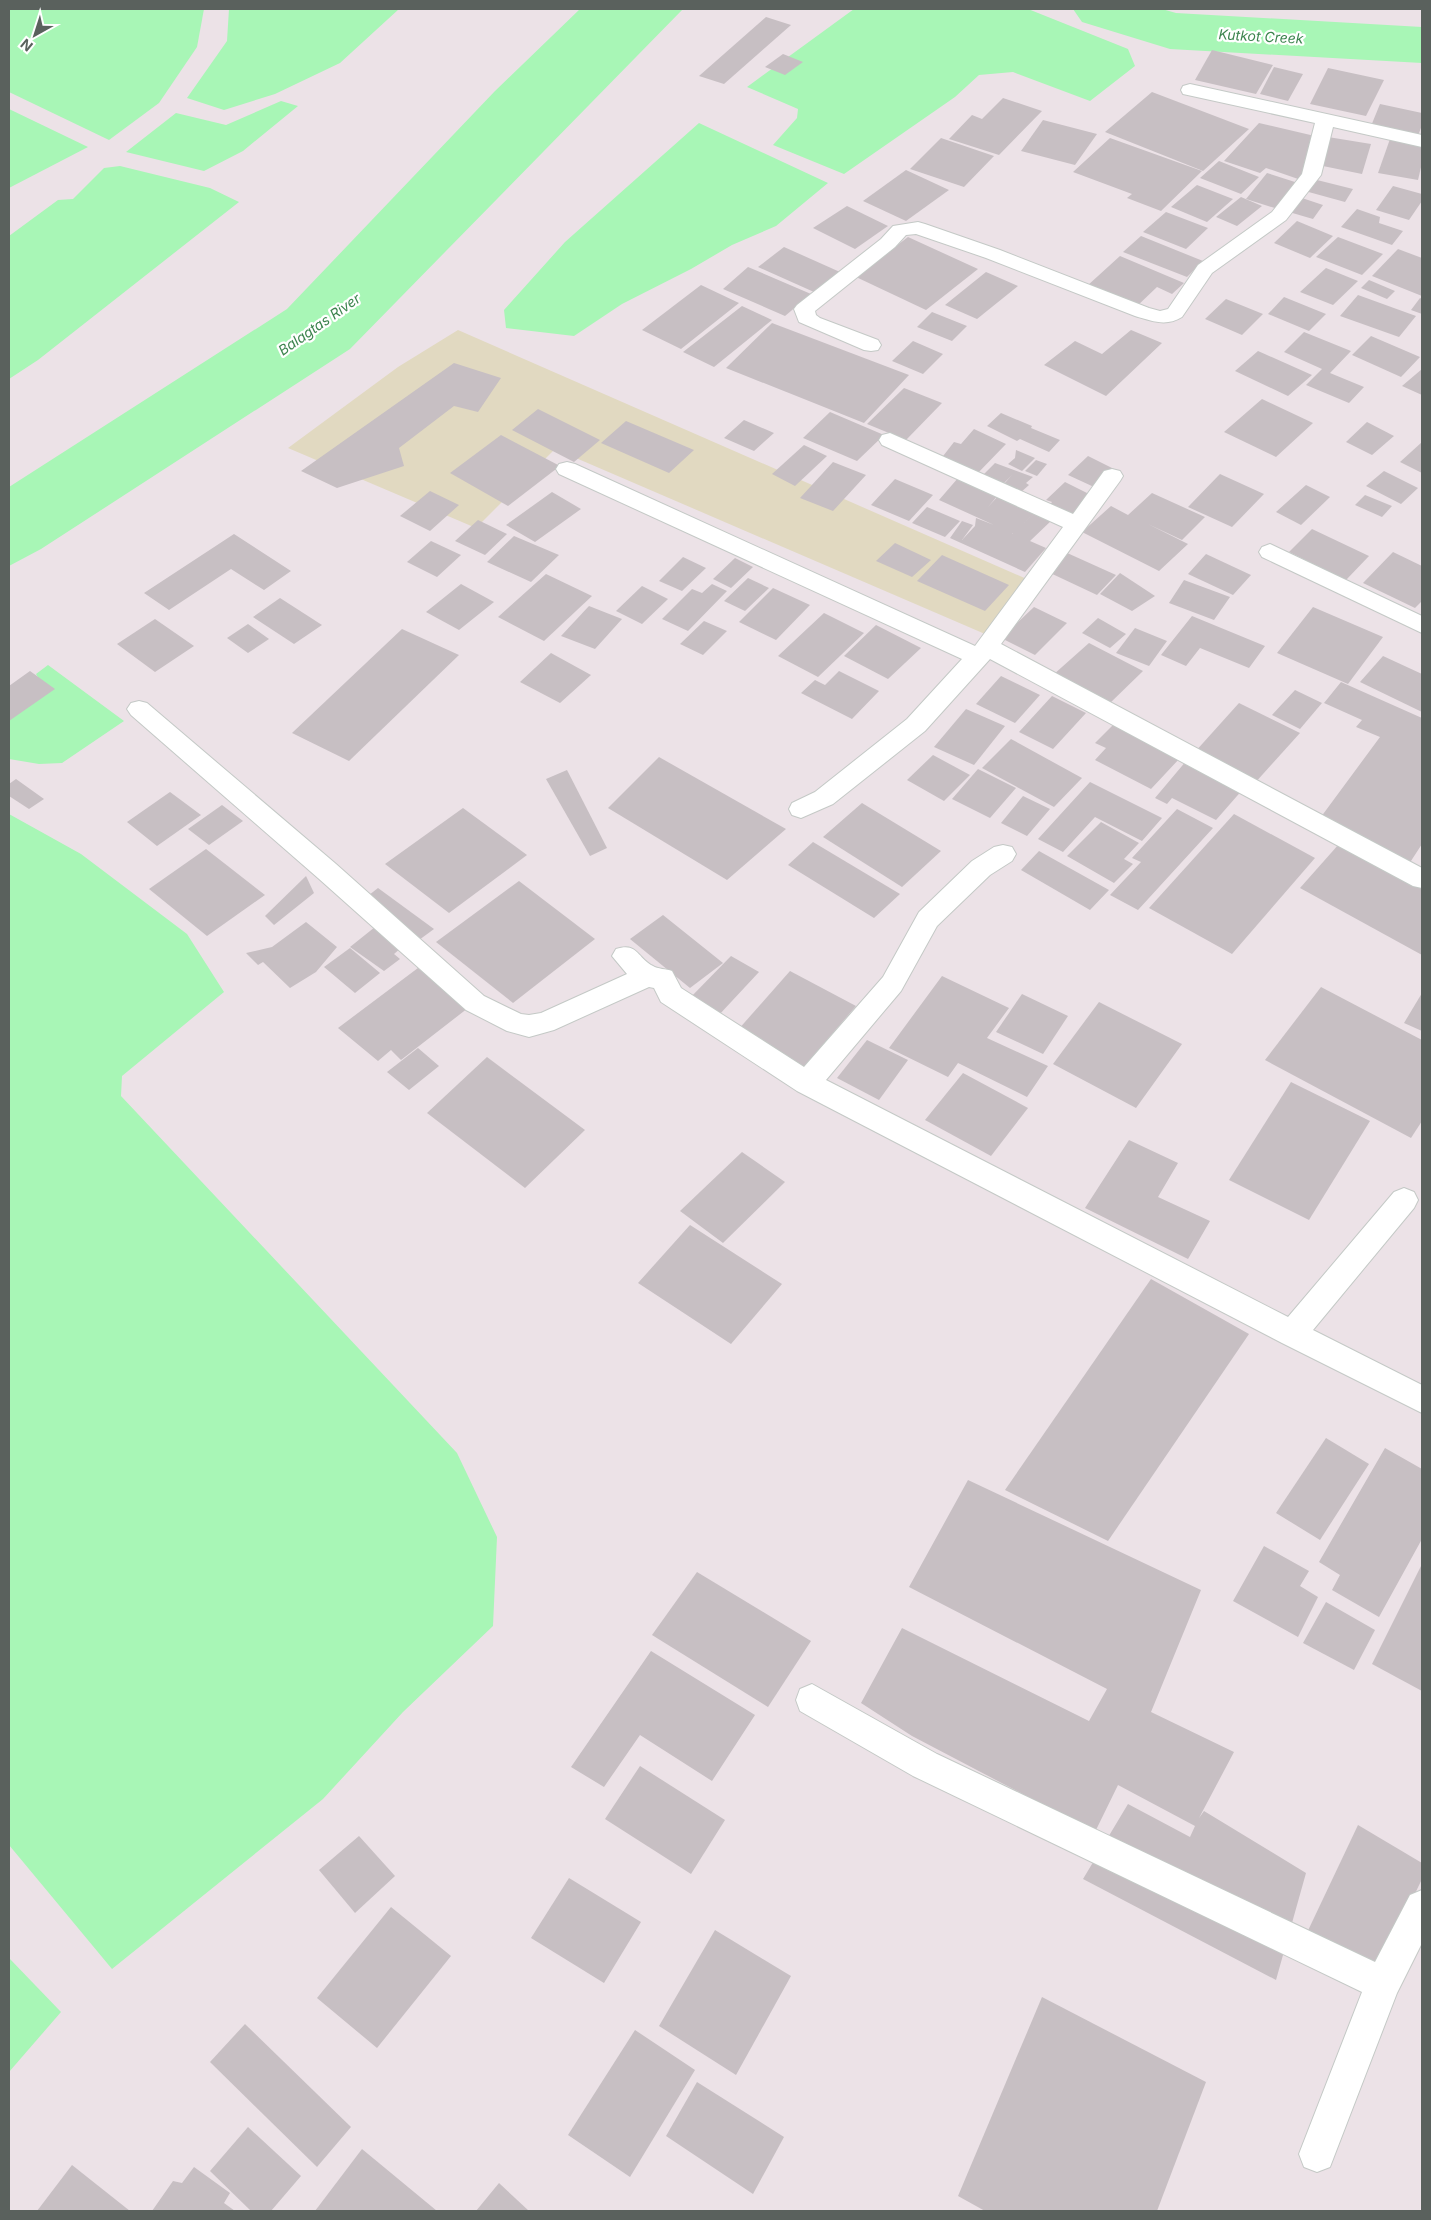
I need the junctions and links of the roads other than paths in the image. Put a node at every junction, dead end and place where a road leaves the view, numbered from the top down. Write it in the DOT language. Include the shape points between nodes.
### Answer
graph roads {
  1 [pos="1190,90"];
  2 [pos="1326,119"];
  3 [pos="1422,141"];
  4 [pos="871,345"];
  5 [pos="890,440"];
  6 [pos="567,469"];
  7 [pos="1112,476"];
  8 [pos="1076,524"];
  9 [pos="1270,552"];
  10 [pos="1422,625"];
  11 [pos="983,652"];
  12 [pos="139,709"];
  13 [pos="801,810"];
  14 [pos="1002,854"];
  15 [pos="1422,879"];
  16 [pos="625,956"];
  17 [pos="647,977"];
  18 [pos="806,1083"];
  19 [pos="1404,1200"];
  20 [pos="1292,1334"];
  21 [pos="1422,1400"];
  22 [pos="812,1700"];
  23 [pos="1422,1907"];
  24 [pos="1383,1984"];
  25 [pos="1317,2154"];
  1 -- 2 [label="street"];
  2 -- 3 [label="street"];
  2 -- 4 [label="street" via="1311,175 1279,216 1206,269 1175,313 1168,317 1142,312 918,228 900,230 804,309 806,318 813,322"];
  5 -- 8 [label="street"];
  6 -- 11 [label="street"];
  7 -- 8 [label="street"];
  8 -- 11 [label="street"];
  9 -- 10 [label="street"];
  11 -- 13 [label="street" via="916,725 824,798"];
  11 -- 15 [label="street"];
  12 -- 17 [label="street" via="475,1003 516,1024 529,1026 545,1023"];
  14 -- 18 [label="street" via="980,868 928,919 892,984"];
  16 -- 17 [label="street"];
  17 -- 18 [label="street" via="663,978 670,995"];
  18 -- 20 [label="street"];
  19 -- 20 [label="street"];
  20 -- 21 [label="street"];
  22 -- 24 [label="street" via="925,1765"];
  23 -- 24 [label="street"];
  24 -- 25 [label="street"];
}
